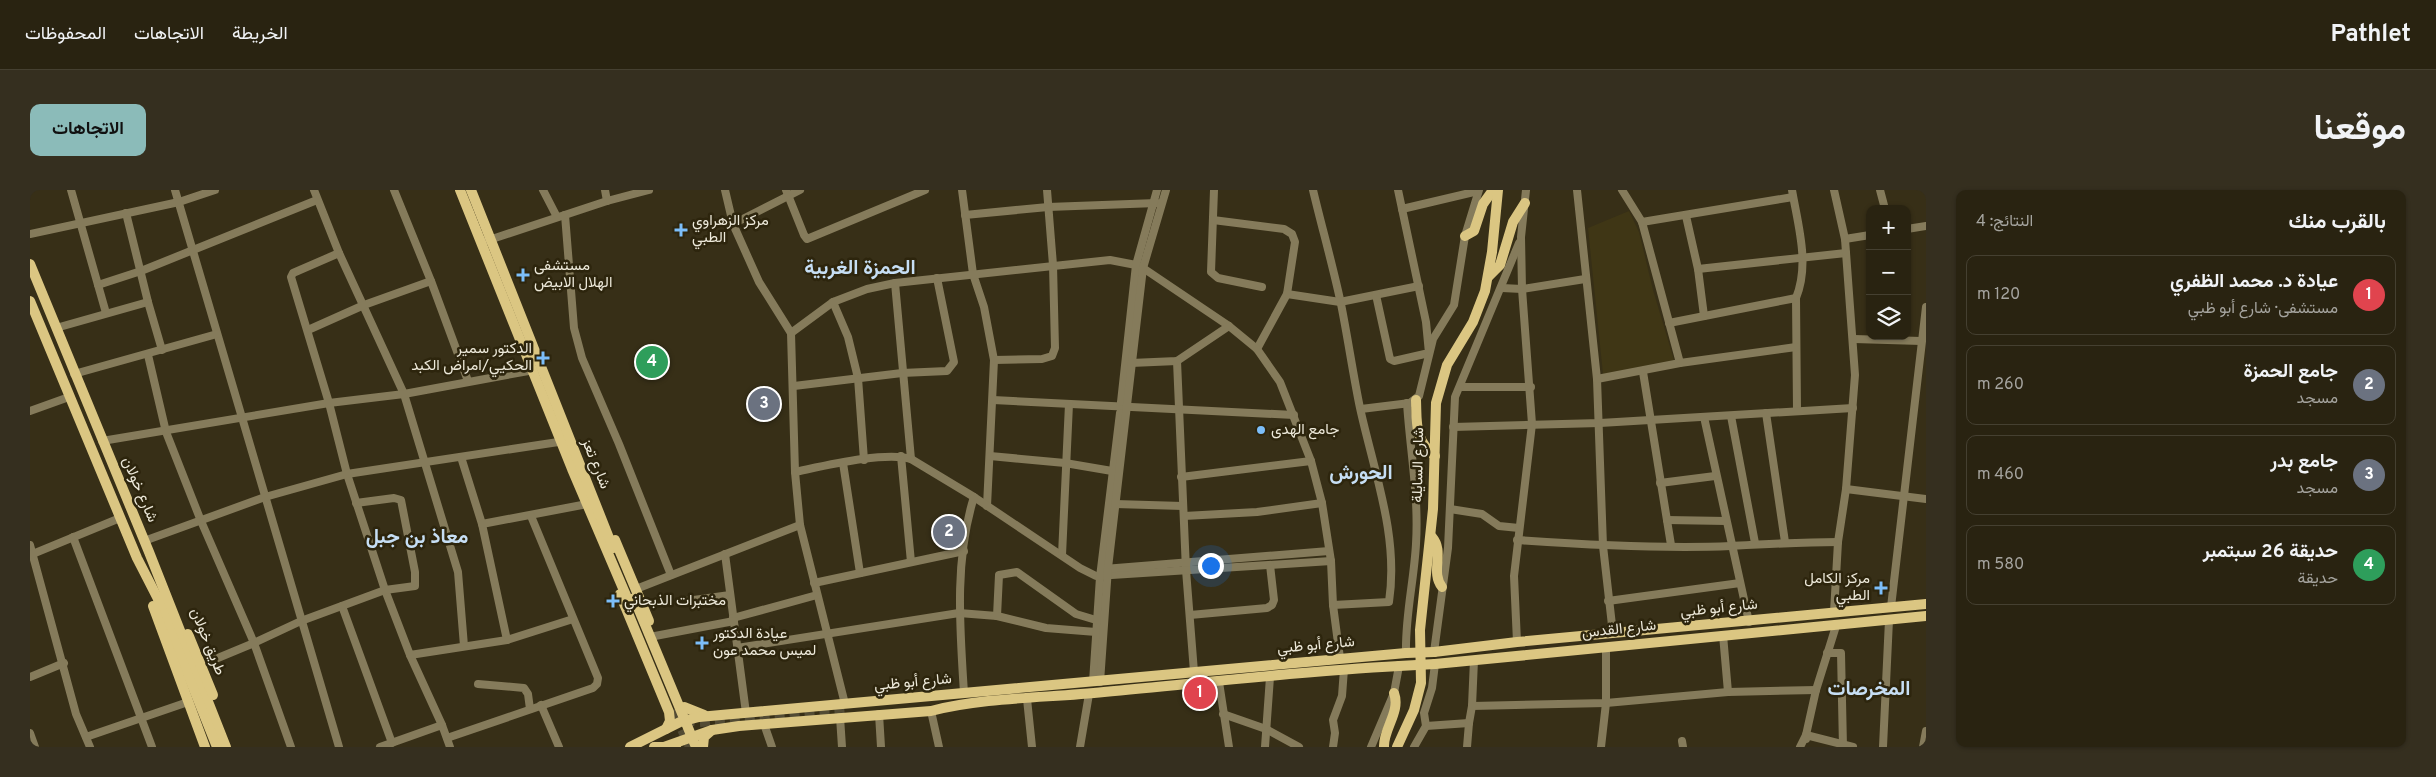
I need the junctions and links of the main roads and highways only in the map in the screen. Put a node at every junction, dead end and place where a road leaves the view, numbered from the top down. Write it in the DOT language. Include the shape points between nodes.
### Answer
graph roads {
  1 [pos="460,190"];
  2 [pos="471,190"];
  3 [pos="1493,190"];
  4 [pos="1498,190"];
  5 [pos="1525,203"];
  6 [pos="1466,236"];
  7 [pos="486,241"];
  8 [pos="30,264"];
  9 [pos="1488,277"];
  10 [pos="30,301"];
  11 [pos="1411,402"];
  12 [pos="565,441"];
  13 [pos="1435,456"];
  14 [pos="577,470"];
  15 [pos="1432,537"];
  16 [pos="149,552"];
  17 [pos="137,558"];
  18 [pos="1442,587"];
  19 [pos="632,596"];
  20 [pos="1926,604"];
  21 [pos="1926,616"];
  22 [pos="1340,658"];
  23 [pos="1436,664"];
  24 [pos="1344,669"];
  25 [pos="669,670"];
  26 [pos="654,676"];
  27 [pos="1394,693"];
  28 [pos="962,698"];
  29 [pos="684,707"];
  30 [pos="844,711"];
  31 [pos="741,713"];
  32 [pos="704,717"];
  33 [pos="687,719"];
  34 [pos="739,726"];
  35 [pos="215,730"];
  36 [pos="666,730"];
  37 [pos="712,730"];
  38 [pos="681,744"];
  39 [pos="205,747"];
  40 [pos="217,747"];
  41 [pos="226,747"];
  42 [pos="233,747"];
  43 [pos="630,747"];
  44 [pos="654,747"];
  45 [pos="664,747"];
  46 [pos="696,747"];
  47 [pos="703,747"];
  48 [pos="1384,747"];
  49 [pos="1397,747"];
  1 -- 7 [label="main road, شارع تعز"];
  2 -- 7 [label="main road, شارع تعز"];
  3 -- 6 [label="main road" via="1483,204 1474,231"];
  4 -- 9 [label="main road, شارع السايلة"];
  5 -- 9 [label="main road" via="1513,222 1500,265"];
  7 -- 12 [label="main road, شارع تعز"];
  7 -- 12 [label="main road, شارع تعز" via="534,370"];
  8 -- 16 [label="main road, شارع خولان"];
  9 -- 13 [label="main road, شارع السايلة" via="1480,306 1441,383 1435,413"];
  10 -- 17 [label="main road, شارع خولان"];
  11 -- 13 [label="main road" via="1418,436 1422,445"];
  12 -- 14 [label="main road, شارع تعز"];
  13 -- 15 [label="main road, شارع السايلة"];
  14 -- 19 [label="main road, شارع تعز"];
  14 -- 26 [label="main road" via="582,505"];
  15 -- 18 [label="main road" via="1438,546 1437,577"];
  15 -- 49 [label="main road, شارع السايلة" via="1420,630 1420,683 1414,710"];
  16 -- 35 [label="main road, شارع خولان"];
  16 -- 42 [label="main road, طريق خولان" via="170,592"];
  17 -- 35 [label="main road, شارع خولان"];
  17 -- 39 [label="main road"];
  19 -- 25 [label="main road" via="655,636"];
  19 -- 46 [label="main road, شارع تعز, bridge"];
  20 -- 22 [label="main road, شارع أبو ظبي, bridge" via="1434,652"];
  21 -- 23 [label="main road, شارع القدس"];
  22 -- 24 [label="main road"];
  22 -- 28 [label="main road, شارع أبو ظبي"];
  23 -- 24 [label="main road, شارع أبو ظبي, bridge"];
  24 -- 28 [label="main road, شارع أبو ظبي" via="1027,699"];
  25 -- 26 [label="main road" via="666,679 658,680"];
  25 -- 29 [label="main road"];
  26 -- 36 [label="main road" via="669,712 670,722"];
  27 -- 48 [label="main road" via="1394,714"];
  28 -- 30 [label="main road"];
  28 -- 30 [label="main road, شارع أبو ظبي" via="931,711 879,714"];
  29 -- 32 [label="main road"];
  29 -- 33 [label="main road"];
  30 -- 31 [label="main road, شارع أبو ظبي"];
  30 -- 34 [label="main road, شارع أبو ظبي"];
  31 -- 32 [label="main road, شارع أبو ظبي"];
  31 -- 34 [label="main road" via="733,721"];
  32 -- 33 [label="main road, شارع أبو ظبي"];
  32 -- 38 [label="main road" via="690,727"];
  33 -- 36 [label="main road, شارع أبو ظبي"];
  33 -- 38 [label="main road"];
  34 -- 37 [label="main road, شارع أبو ظبي"];
  35 -- 40 [label="main road"];
  35 -- 41 [label="main road"];
  36 -- 43 [label="main road, شارع أبو ظبي"];
  37 -- 38 [label="main road, شارع أبو ظبي"];
  37 -- 47 [label="main road" via="704,737"];
  38 -- 44 [label="main road, bridge"];
  38 -- 45 [label="main road"];
}
